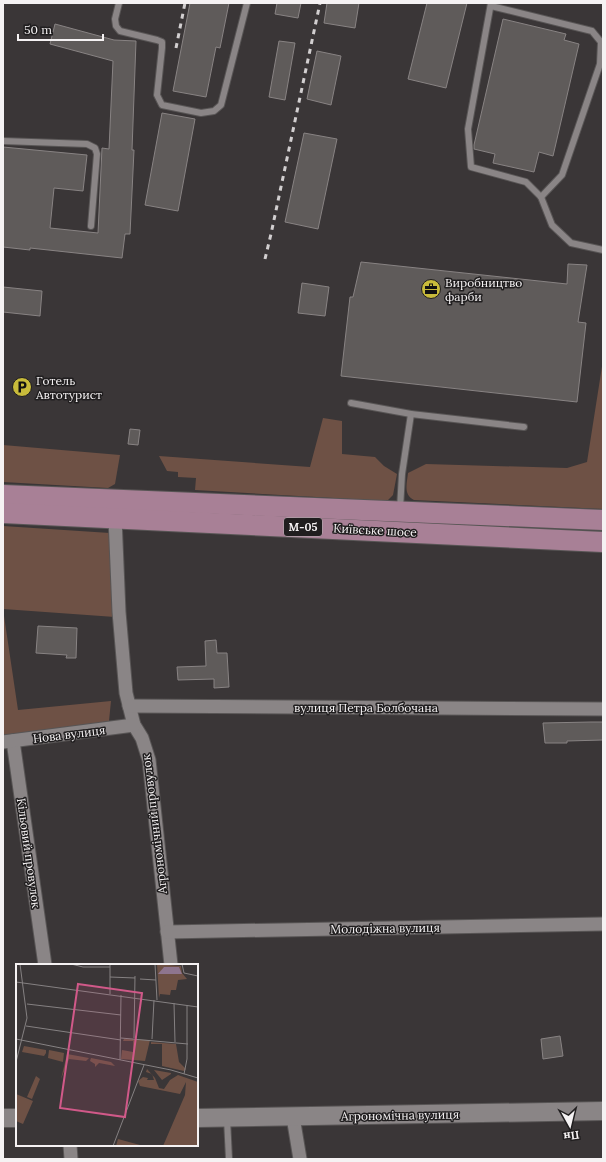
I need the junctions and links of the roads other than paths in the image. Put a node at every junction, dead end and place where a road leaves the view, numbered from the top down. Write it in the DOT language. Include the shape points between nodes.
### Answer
graph roads {
  1 [pos="119,3"];
  2 [pos="247,3"];
  3 [pos="491,4"];
  4 [pos="3,141"];
  5 [pos="541,197"];
  6 [pos="91,226"];
  7 [pos="603,250"];
  8 [pos="351,403"];
  9 [pos="411,414"];
  10 [pos="524,427"];
  11 [pos="3,495"];
  12 [pos="399,511"];
  13 [pos="3,514"];
  14 [pos="115,518"];
  15 [pos="603,520"];
  16 [pos="603,542"];
  17 [pos="129,706"];
  18 [pos="603,709"];
  19 [pos="134,725"];
  20 [pos="8,741"];
  21 [pos="603,924"];
  22 [pos="167,932"];
  23 [pos="45,964"];
  24 [pos="171,964"];
  25 [pos="603,1111"];
  26 [pos="293,1117"];
  27 [pos="3,1118"];
  28 [pos="16,1118"];
  29 [pos="198,1118"];
  30 [pos="227,1118"];
  31 [pos="70,1146"];
  32 [pos="71,1159"];
  33 [pos="229,1159"];
  34 [pos="300,1159"];
  1 -- 2 [label="lane" via="115,19 120,31 162,42 157,95 162,105 201,113 214,111 221,105"];
  3 -- 5 [label="lane" via="468,128 471,167 526,182"];
  3 -- 5 [label="lane" via="592,30 601,42 600,64 562,175"];
  4 -- 6 [label="lane" via="86,144 95,148 97,154"];
  5 -- 7 [label="lane" via="552,225 571,243"];
  8 -- 9 [label="lane"];
  9 -- 10 [label="lane"];
  9 -- 12 [label="lane"];
  11 -- 12 [label="main road, М-05"];
  12 -- 15 [label="main road, М-05"];
  13 -- 14 [label="main road, Київське шосе / М-05"];
  14 -- 16 [label="main road, Київське шосе / М-05"];
  14 -- 17 [label="street, Агрономічний провулок" via="119,612"];
  17 -- 18 [label="street, вулиця Петра Болбочана"];
  17 -- 19 [label="street, Агрономічний провулок"];
  19 -- 20 [label="street, Нова вулиця"];
  19 -- 22 [label="street, Агрономічний провулок" via="142,738 149,760"];
  20 -- 23 [label="street, Кільовий провулок"];
  21 -- 22 [label="street, Молодіжна вулиця"];
  22 -- 24 [label="street, Агрономічний провулок"];
  25 -- 26 [label="street, Агрономічна вулиця"];
  26 -- 30 [label="street, Агрономічна вулиця"];
  26 -- 34 [label="street"];
  27 -- 28 [label="street"];
  29 -- 30 [label="street, Агрономічна вулиця"];
  30 -- 33 [label="lane"];
  31 -- 32 [label="street"];
}
